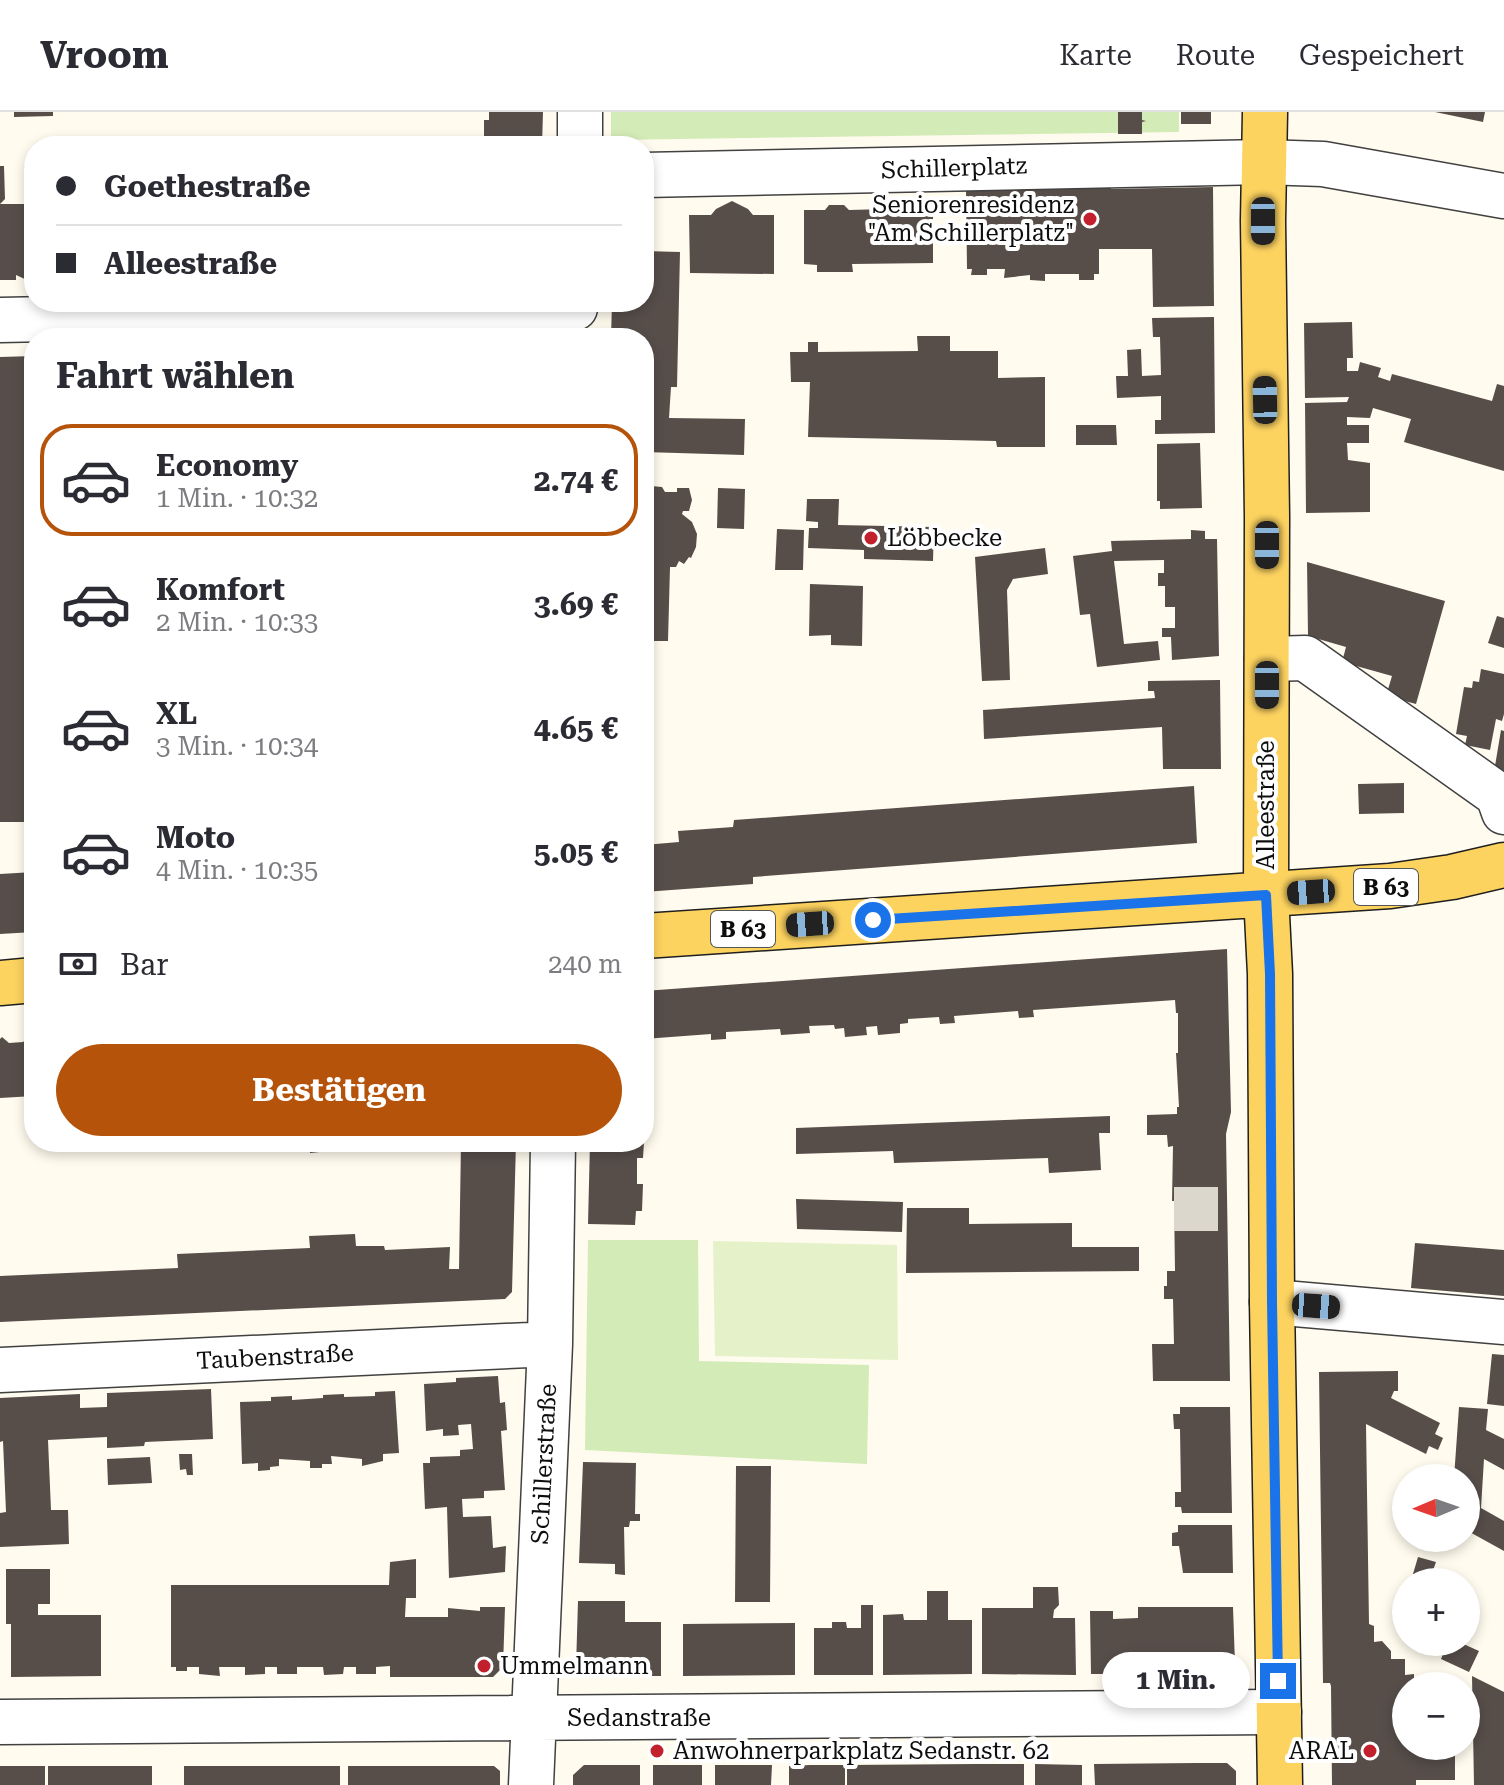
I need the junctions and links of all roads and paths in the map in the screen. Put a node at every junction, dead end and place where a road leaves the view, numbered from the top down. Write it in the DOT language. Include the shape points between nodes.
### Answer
graph roads {
  1 [pos="580,112"];
  2 [pos="1265,112"];
  3 [pos="580,136"];
  4 [pos="1264,162"];
  5 [pos="654,175"];
  6 [pos="1504,196"];
  7 [pos="575,316"];
  8 [pos="0,320"];
  9 [pos="66,328"];
  10 [pos="1267,659"];
  11 [pos="1504,812"];
  12 [pos="1504,865"];
  13 [pos="1266,895"];
  14 [pos="654,935"];
  15 [pos="24,981"];
  16 [pos="0,983"];
  17 [pos="553,1152"];
  18 [pos="1272,1302"];
  19 [pos="1504,1322"];
  20 [pos="550,1344"];
  21 [pos="0,1370"];
  22 [pos="1279,1712"];
  23 [pos="532,1719"];
  24 [pos="0,1722"];
  25 [pos="531,1785"];
  26 [pos="1280,1785"];
  1 -- 3 [label="street"];
  2 -- 4 [label="main road, Alleestraße"];
  4 -- 5 [label="street, Schillerplatz"];
  4 -- 6 [label="street, Schillerplatz" via="1323,164"];
  4 -- 10 [label="main road, Alleestraße"];
  7 -- 9 [label="street"];
  8 -- 9 [label="street"];
  10 -- 11 [label="street" via="1305,658 1498,795"];
  10 -- 13 [label="main road, Alleestraße"];
  12 -- 13 [label="main road, B 63" via="1390,886"];
  13 -- 14 [label="main road, B 63"];
  13 -- 18 [label="main road, Alleestraße"];
  15 -- 16 [label="main road"];
  17 -- 20 [label="street, Schillerstraße"];
  18 -- 19 [label="street"];
  18 -- 22 [label="main road, Alleestraße"];
  20 -- 21 [label="street, Taubenstraße"];
  20 -- 23 [label="street, Schillerstraße"];
  22 -- 23 [label="street, Sedanstraße"];
  22 -- 26 [label="main road, Alleestraße"];
  23 -- 24 [label="street, Sedanstraße"];
  23 -- 25 [label="street, Schillerstraße"];
}
